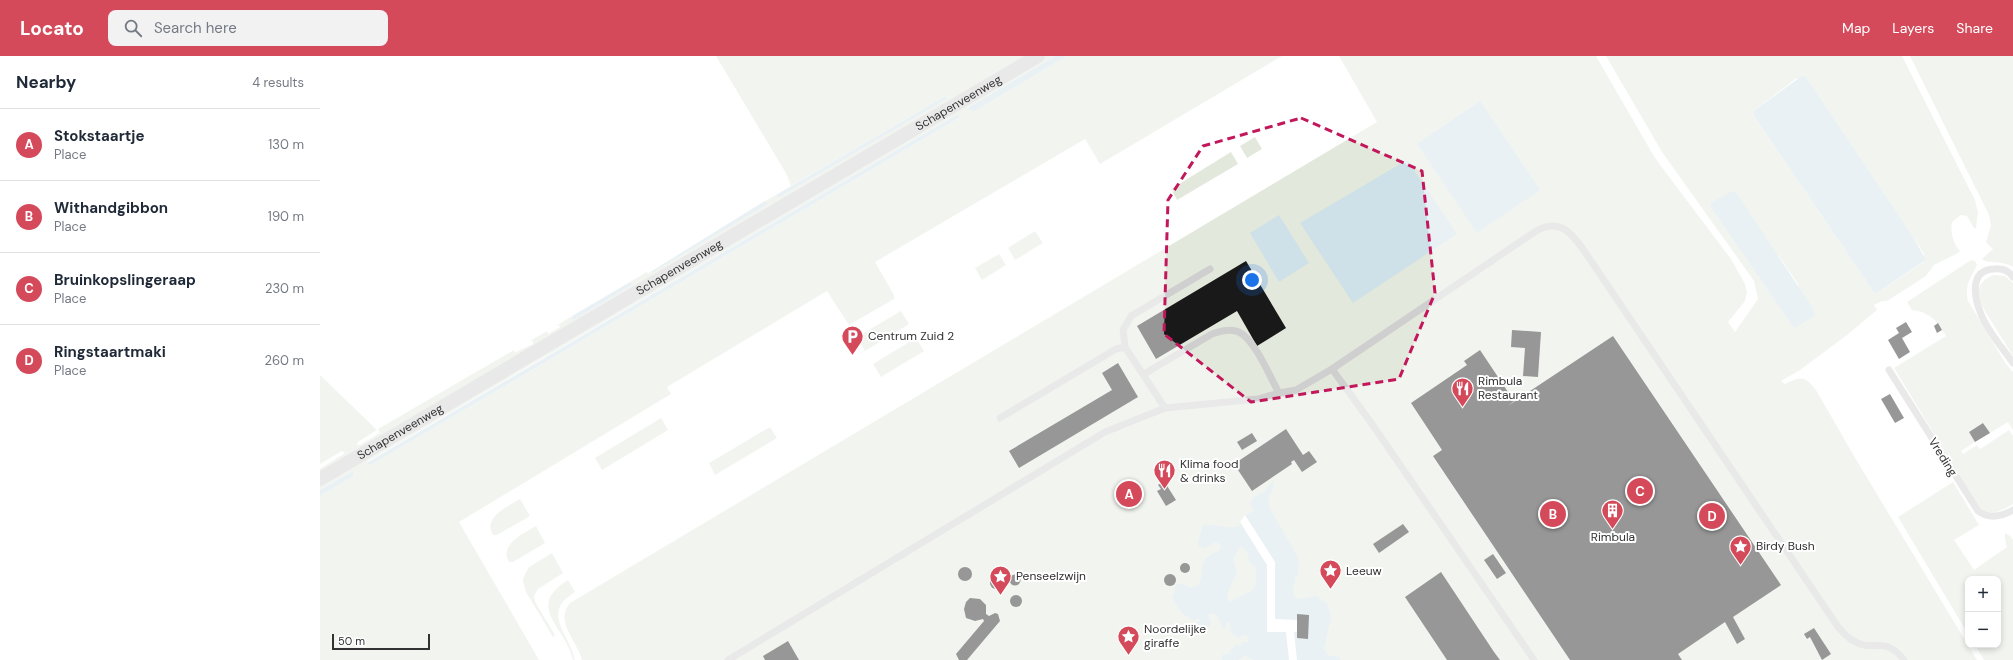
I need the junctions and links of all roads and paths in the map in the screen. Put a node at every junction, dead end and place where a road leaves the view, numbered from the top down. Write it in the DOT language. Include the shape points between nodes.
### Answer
graph roads {
  1 [pos="1038,56"];
  2 [pos="1210,269"];
  3 [pos="2013,277"];
  4 [pos="1125,347"];
  5 [pos="2013,363"];
  6 [pos="1332,369"];
  7 [pos="1889,370"];
  8 [pos="1144,374"];
  9 [pos="1279,393"];
  10 [pos="1165,408"];
  11 [pos="1000,418"];
  12 [pos="320,479"];
  13 [pos="2013,510"];
  14 [pos="728,660"];
  15 [pos="1534,660"];
  16 [pos="1904,660"];
  1 -- 12 [label="street, Schapenveenweg"];
  2 -- 4 [label="lane" via="1131,316 1123,330"];
  3 -- 5 [label="lane" via="2002,268 1990,269 1977,277 1974,285 1981,315"];
  4 -- 8 [label="lane"];
  4 -- 11 [label="lane" via="1116,349"];
  6 -- 9 [label="lane" via="1296,390"];
  6 -- 15 [label="lane"];
  6 -- 16 [label="lane" via="1536,231 1545,226 1566,229 1585,252 1838,627 1853,641 1894,648"];
  7 -- 13 [label="lane, Vreding" via="1978,511 1994,517"];
  8 -- 9 [label="lane" via="1212,334 1224,330 1238,331 1248,338"];
  8 -- 10 [label="lane"];
  9 -- 10 [label="lane" via="1258,399"];
  10 -- 14 [label="lane" via="1105,432"];
}
